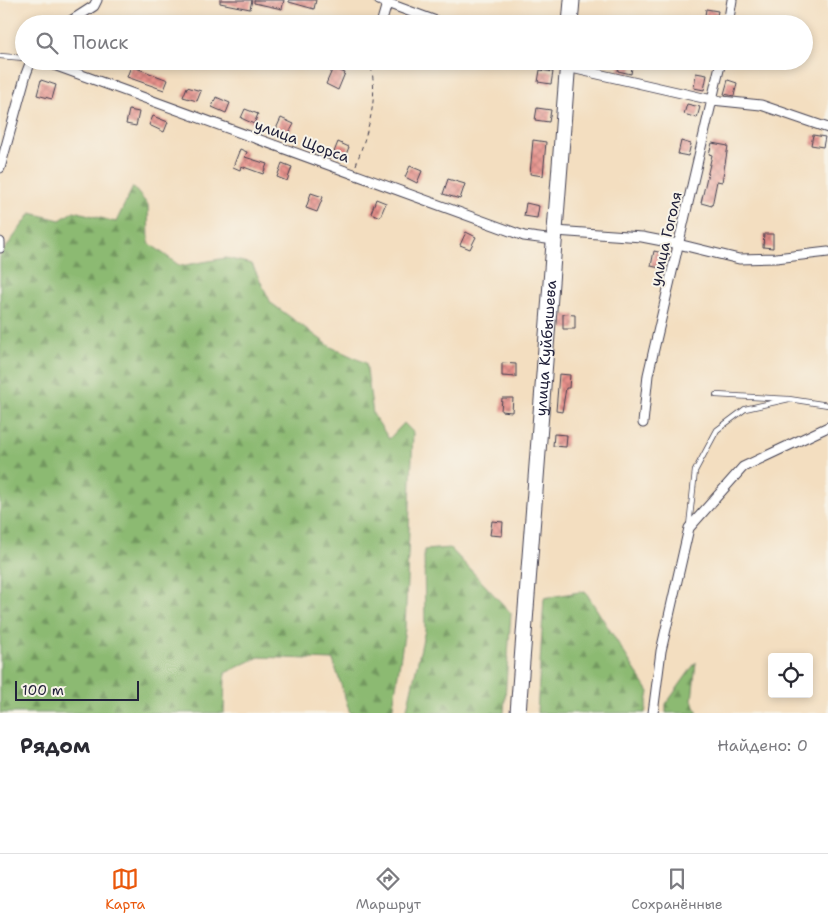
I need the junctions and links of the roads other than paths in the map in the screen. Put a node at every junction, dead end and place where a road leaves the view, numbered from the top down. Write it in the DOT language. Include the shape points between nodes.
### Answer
graph roads {
  1 [pos="97,0"];
  2 [pos="572,0"];
  3 [pos="732,0"];
  4 [pos="385,1"];
  5 [pos="80,15"];
  6 [pos="383,15"];
  7 [pos="421,15"];
  8 [pos="571,15"];
  9 [pos="730,15"];
  10 [pos="0,56"];
  11 [pos="15,57"];
  12 [pos="28,70"];
  13 [pos="68,70"];
  14 [pos="567,70"];
  15 [pos="591,70"];
  16 [pos="719,70"];
  17 [pos="712,100"];
  18 [pos="828,128"];
  19 [pos="3,147"];
  20 [pos="0,168"];
  21 [pos="554,235"];
  22 [pos="0,242"];
  23 [pos="678,244"];
  24 [pos="0,248"];
  25 [pos="828,252"];
  26 [pos="716,395"];
  27 [pos="789,399"];
  28 [pos="828,405"];
  29 [pos="643,423"];
  30 [pos="828,427"];
  31 [pos="689,528"];
  32 [pos="518,713"];
  33 [pos="653,713"];
  1 -- 5 [label="street" via="94,6"];
  2 -- 8 [label="highway"];
  3 -- 9 [label="street"];
  4 -- 6 [label="street"];
  4 -- 7 [label="street"];
  10 -- 11 [label="lane"];
  12 -- 19 [label="street"];
  13 -- 21 [label="street, улица Щорса" via="524,236"];
  14 -- 21 [label="highway, улица Куйбышева"];
  15 -- 17 [label="street"];
  16 -- 17 [label="street, улица Гоголя"];
  17 -- 18 [label="street" via="761,105"];
  17 -- 23 [label="street, улица Гоголя"];
  19 -- 20 [label="street"];
  21 -- 23 [label="street, улица Щорса" via="642,237"];
  21 -- 32 [label="highway, улица Куйбышева"];
  22 -- 24 [label="street"];
  23 -- 25 [label="street, улица Щорса" via="739,259"];
  23 -- 29 [label="street, улица Гоголя" via="648,375"];
  26 -- 27 [label="lane"];
  27 -- 28 [label="lane"];
  27 -- 31 [label="lane" via="745,409 717,430 695,471"];
  30 -- 31 [label="street" via="743,467"];
  31 -- 33 [label="street" via="661,651"];
}
